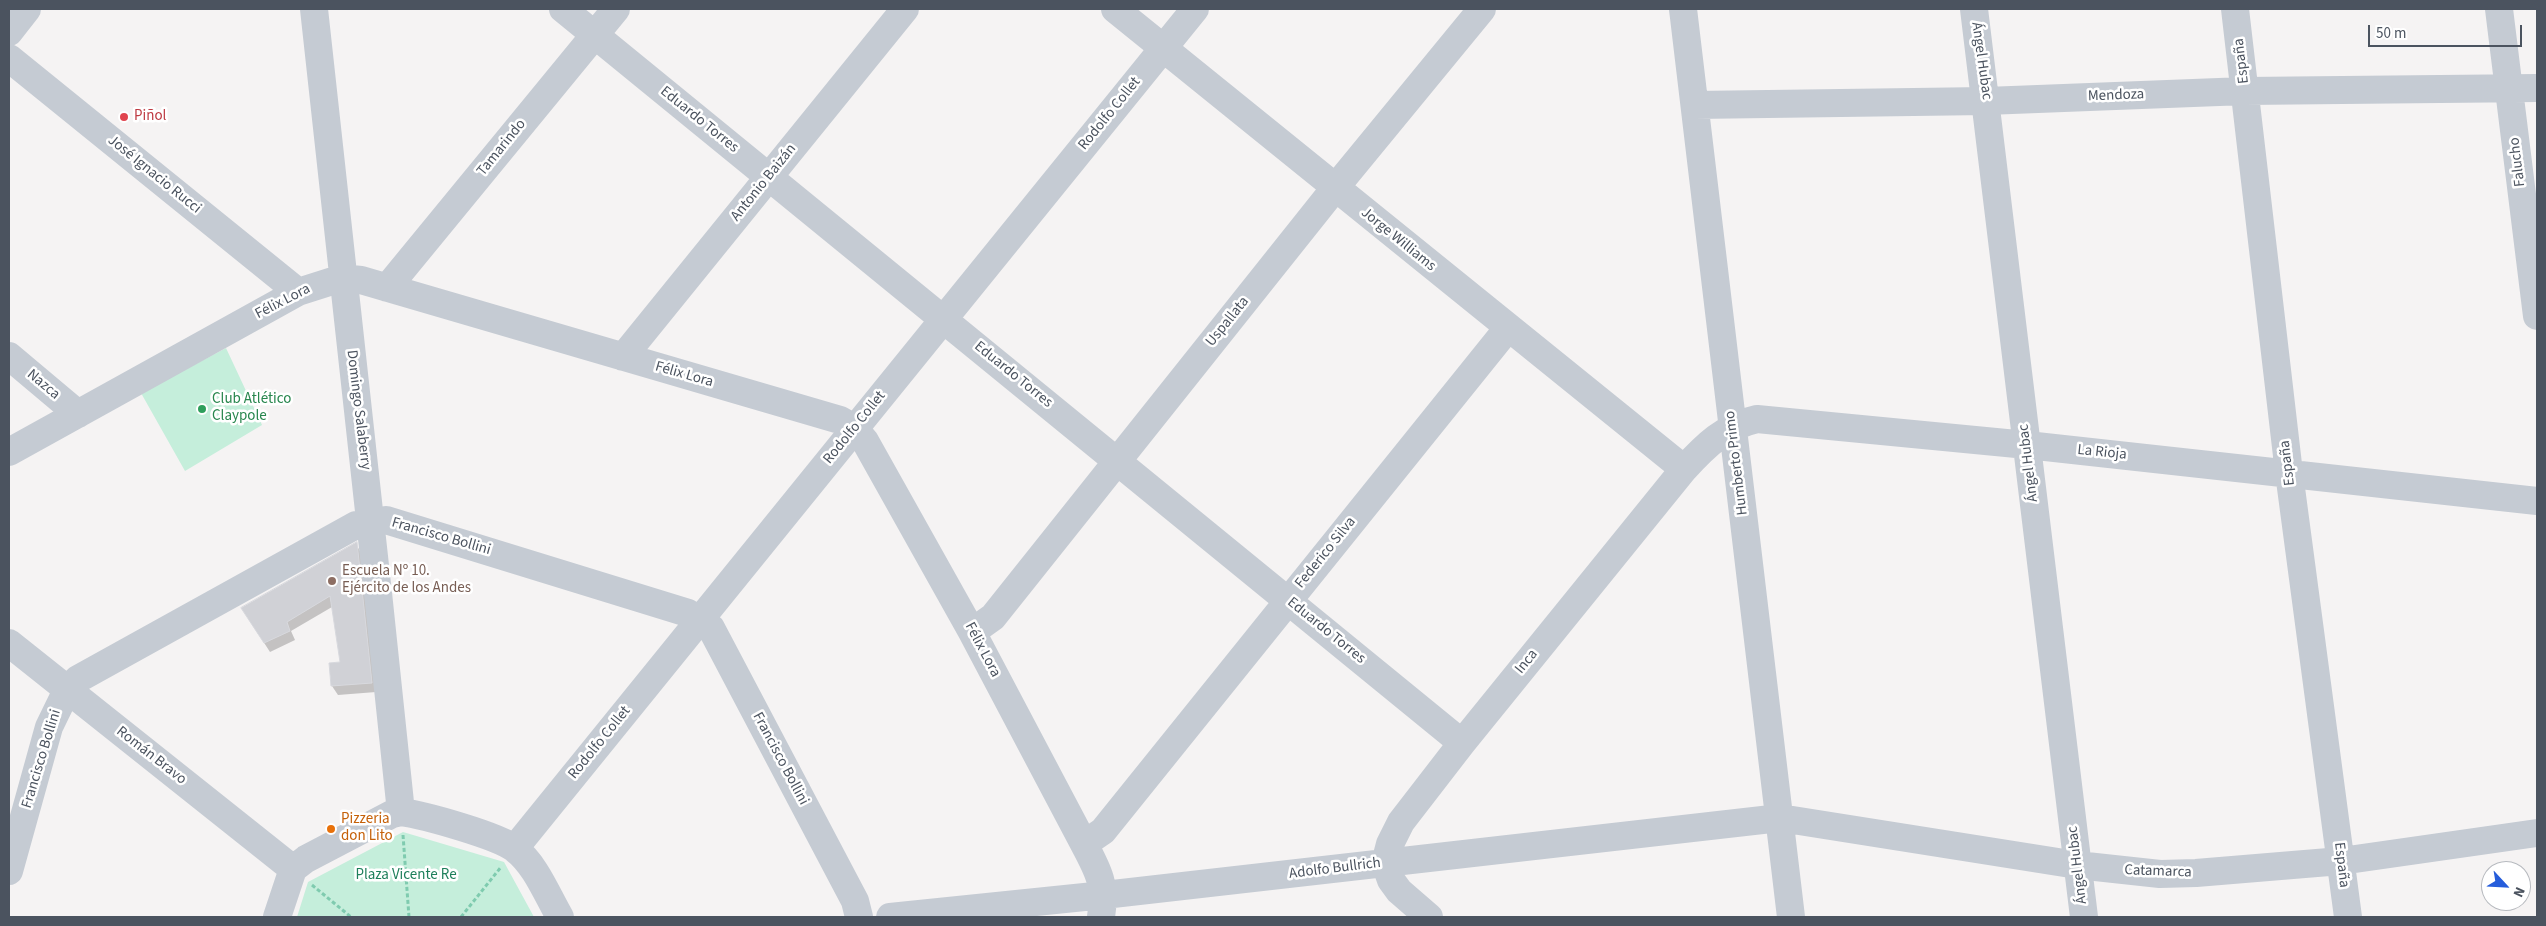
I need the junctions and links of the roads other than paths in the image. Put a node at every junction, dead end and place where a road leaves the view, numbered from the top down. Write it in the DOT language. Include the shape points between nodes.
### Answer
graph roads {
  1 [pos="27,9"];
  2 [pos="314,9"];
  3 [pos="563,9"];
  4 [pos="616,9"];
  5 [pos="905,9"];
  6 [pos="1115,9"];
  7 [pos="1195,9"];
  8 [pos="1482,9"];
  9 [pos="1683,9"];
  10 [pos="1974,9"];
  11 [pos="2235,9"];
  12 [pos="2500,9"];
  13 [pos="9,32"];
  14 [pos="594,36"];
  15 [pos="1163,49"];
  16 [pos="9,58"];
  17 [pos="2537,88"];
  18 [pos="2509,89"];
  19 [pos="2245,90"];
  20 [pos="1986,101"];
  21 [pos="1695,105"];
  22 [pos="770,177"];
  23 [pos="1335,188"];
  24 [pos="342,278"];
  25 [pos="387,288"];
  26 [pos="298,292"];
  27 [pos="2537,316"];
  28 [pos="945,319"];
  29 [pos="1508,328"];
  30 [pos="9,356"];
  31 [pos="622,357"];
  32 [pos="78,414"];
  33 [pos="854,428"];
  34 [pos="1733,428"];
  35 [pos="2027,445"];
  36 [pos="9,452"];
  37 [pos="1117,460"];
  38 [pos="1684,469"];
  39 [pos="2289,473"];
  40 [pos="2537,501"];
  41 [pos="372,521"];
  42 [pos="1289,600"];
  43 [pos="700,620"];
  44 [pos="972,632"];
  45 [pos="9,643"];
  46 [pos="67,690"];
  47 [pos="1462,742"];
  48 [pos="401,812"];
  49 [pos="1780,818"];
  50 [pos="2537,833"];
  51 [pos="1084,844"];
  52 [pos="515,848"];
  53 [pos="2341,862"];
  54 [pos="1385,863"];
  55 [pos="2077,865"];
  56 [pos="293,869"];
  57 [pos="9,871"];
  58 [pos="1102,906"];
  59 [pos="277,917"];
  60 [pos="560,917"];
  61 [pos="859,917"];
  62 [pos="890,917"];
  63 [pos="1429,917"];
  64 [pos="1791,917"];
  65 [pos="2084,917"];
  66 [pos="2348,917"];
  1 -- 13 [label="street"];
  2 -- 24 [label="street, Domingo Salaberry"];
  3 -- 14 [label="street, Eduardo Torres"];
  4 -- 14 [label="street, Tamarindo"];
  5 -- 22 [label="street, Antonio Baizán"];
  6 -- 15 [label="street, Jorge Williams"];
  7 -- 15 [label="street, Rodolfo Collet"];
  8 -- 23 [label="street, Uspallata"];
  9 -- 21 [label="street, Humberto Primo"];
  10 -- 20 [label="street, Ángel Hubac"];
  11 -- 19 [label="street, España"];
  12 -- 18 [label="street, Falucho"];
  14 -- 22 [label="street, Eduardo Torres"];
  14 -- 25 [label="street, Tamarindo"];
  15 -- 23 [label="street, Jorge Williams"];
  15 -- 28 [label="street, Rodolfo Collet"];
  16 -- 26 [label="street, José Ignacio Rucci"];
  17 -- 18 [label="street, Mendoza"];
  18 -- 19 [label="street, Mendoza"];
  18 -- 27 [label="street, Falucho"];
  19 -- 20 [label="street, Mendoza"];
  19 -- 39 [label="street, España"];
  20 -- 21 [label="street, Mendoza"];
  20 -- 35 [label="street, Ángel Hubac"];
  21 -- 34 [label="street, Humberto Primo"];
  22 -- 28 [label="street, Eduardo Torres"];
  22 -- 31 [label="street, Antonio Baizán"];
  23 -- 29 [label="street, Jorge Williams"];
  23 -- 37 [label="street, Uspallata"];
  24 -- 25 [label="street, Félix Lora"];
  24 -- 26 [label="street, Félix Lora"];
  24 -- 41 [label="street, Domingo Salaberry"];
  25 -- 31 [label="street, Félix Lora"];
  26 -- 32 [label="street, Félix Lora"];
  28 -- 33 [label="street, Rodolfo Collet"];
  28 -- 37 [label="street, Eduardo Torres"];
  29 -- 38 [label="street, Jorge Williams"];
  29 -- 42 [label="street, Federico Silva"];
  30 -- 32 [label="street, Nazca"];
  31 -- 33 [label="street, Félix Lora" via="840,420"];
  32 -- 36 [label="street, Félix Lora"];
  33 -- 43 [label="street, Rodolfo Collet"];
  33 -- 44 [label="street, Félix Lora" via="865,441"];
  34 -- 35 [label="street, La Rioja" via="1757,420"];
  34 -- 38 [label="street, La Rioja" via="1702,449"];
  34 -- 49 [label="street, Humberto Primo"];
  35 -- 39 [label="street, La Rioja"];
  35 -- 55 [label="street, Ángel Hubac"];
  37 -- 42 [label="street, Eduardo Torres"];
  37 -- 44 [label="street, Uspallata" via="993,617"];
  38 -- 47 [label="street, Inca"];
  39 -- 40 [label="street, La Rioja"];
  39 -- 53 [label="street, España"];
  41 -- 43 [label="street, Francisco Bollini" via="398,523 678,610"];
  41 -- 46 [label="street, Francisco Bollini" via="356,525 87,672"];
  41 -- 48 [label="street, Domingo Salaberry"];
  42 -- 47 [label="street, Eduardo Torres"];
  42 -- 51 [label="street, Federico Silva" via="1103,831"];
  43 -- 52 [label="street, Rodolfo Collet"];
  43 -- 61 [label="street, Francisco Bollini" via="711,628 716,637 855,901"];
  44 -- 51 [label="street, Félix Lora"];
  45 -- 46 [label="street, Román Bravo"];
  46 -- 56 [label="street, Román Bravo"];
  46 -- 57 [label="street, Francisco Bollini" via="49,727"];
  47 -- 54 [label="street, Inca" via="1401,822"];
  48 -- 52 [label="street"];
  48 -- 56 [label="street" via="306,859"];
  49 -- 54 [label="street, Adolfo Bullrich"];
  49 -- 55 [label="street, Catamarca"];
  49 -- 64 [label="street, Humberto Primo"];
  50 -- 53 [label="street, Catamarca"];
  51 -- 58 [label="street, Félix Lora" via="1100,875"];
  52 -- 60 [label="street" via="529,863"];
  53 -- 55 [label="street, Catamarca" via="2187,873 2125,871"];
  53 -- 66 [label="street, España"];
  54 -- 58 [label="street, Adolfo Bullrich"];
  54 -- 63 [label="street" via="1398,891"];
  55 -- 65 [label="street, Ángel Hubac"];
  56 -- 59 [label="street"];
  58 -- 62 [label="street, Adolfo Bullrich"];
}
